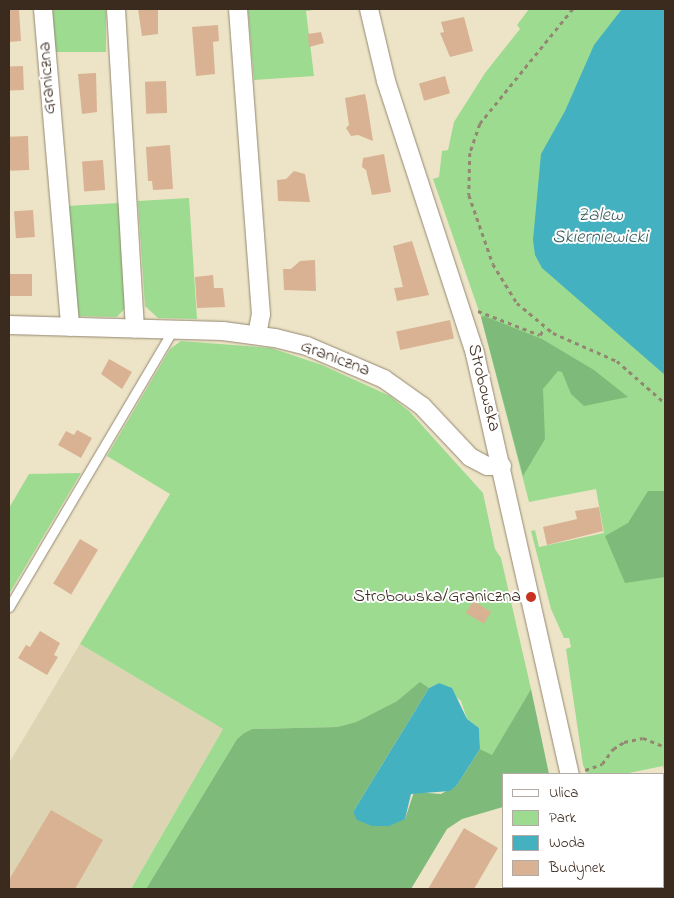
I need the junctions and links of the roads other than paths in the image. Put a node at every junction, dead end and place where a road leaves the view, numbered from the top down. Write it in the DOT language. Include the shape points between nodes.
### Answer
graph roads {
  1 [pos="43,9"];
  2 [pos="116,9"];
  3 [pos="238,9"];
  4 [pos="369,9"];
  5 [pos="9,325"];
  6 [pos="70,327"];
  7 [pos="135,328"];
  8 [pos="173,330"];
  9 [pos="257,335"];
  10 [pos="502,466"];
  11 [pos="9,607"];
  12 [pos="570,773"];
  1 -- 6 [label="street, Graniczna"];
  2 -- 7 [label="street"];
  3 -- 9 [label="street" via="261,314"];
  4 -- 10 [label="street, Strobowska" via="386,80 462,310"];
  5 -- 6 [label="street, Graniczna"];
  6 -- 7 [label="street, Graniczna"];
  7 -- 8 [label="street, Graniczna"];
  8 -- 9 [label="street, Graniczna"];
  8 -- 11 [label="lane"];
  9 -- 10 [label="street, Graniczna" via="307,346 371,371 422,406 470,457 487,466"];
  10 -- 12 [label="street, Strobowska"];
}
